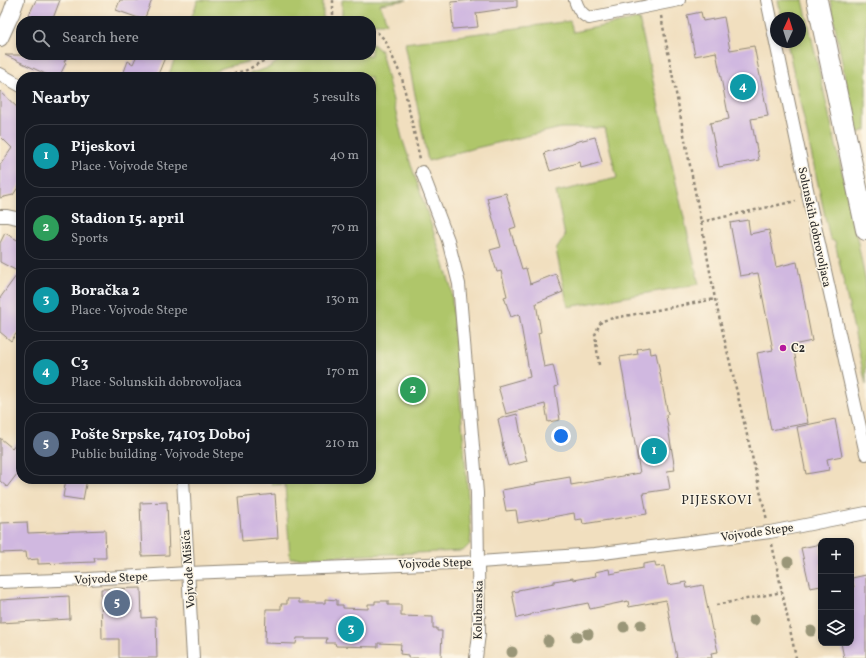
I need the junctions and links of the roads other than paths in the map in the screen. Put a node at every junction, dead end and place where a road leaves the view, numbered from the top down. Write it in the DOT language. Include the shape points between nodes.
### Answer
graph roads {
  1 [pos="16,0"];
  2 [pos="575,0"];
  3 [pos="679,0"];
  4 [pos="767,0"];
  5 [pos="817,0"];
  6 [pos="0,38"];
  7 [pos="0,74"];
  8 [pos="16,83"];
  9 [pos="422,172"];
  10 [pos="0,216"];
  11 [pos="16,216"];
  12 [pos="866,230"];
  13 [pos="866,454"];
  14 [pos="183,484"];
  15 [pos="866,513"];
  16 [pos="479,562"];
  17 [pos="188,573"];
  18 [pos="0,582"];
  19 [pos="193,658"];
  20 [pos="476,658"];
  1 -- 6 [label="street"];
  2 -- 3 [label="street" via="580,12 590,18"];
  4 -- 13 [label="street, Solunskih dobrovoljaca"];
  5 -- 12 [label="main road"];
  7 -- 8 [label="street"];
  9 -- 16 [label="street, Kolubarska" via="448,240 459,284 477,493"];
  10 -- 11 [label="street"];
  14 -- 17 [label="street, Vojvode Mišića"];
  15 -- 16 [label="street, Vojvode Stepe" via="770,532 595,554"];
  16 -- 17 [label="street, Vojvode Stepe"];
  16 -- 20 [label="street, Kolubarska" via="479,634"];
  17 -- 18 [label="street, Vojvode Stepe"];
  17 -- 19 [label="street, Vojvode Mišića"];
}
